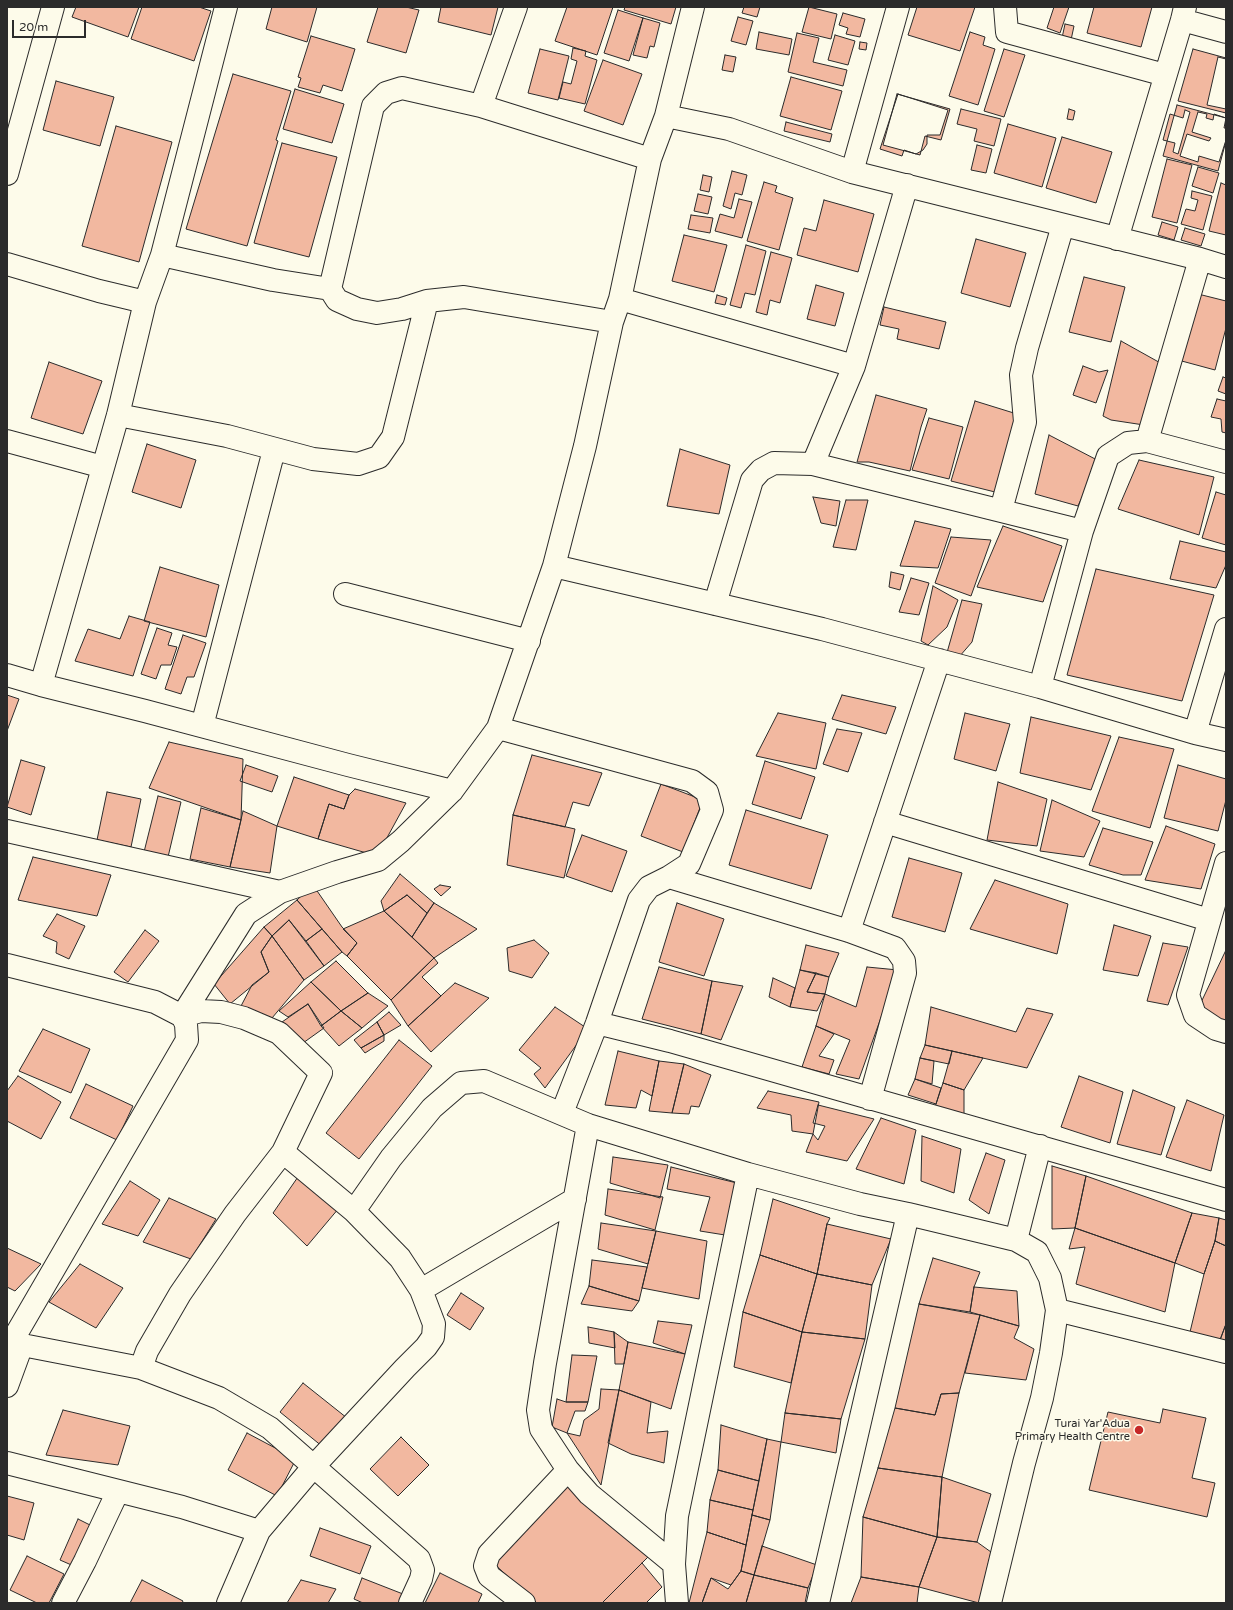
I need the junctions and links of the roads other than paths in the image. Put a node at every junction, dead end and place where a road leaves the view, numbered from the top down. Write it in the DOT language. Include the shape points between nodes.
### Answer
graph roads {
  1 [pos="53,7"];
  2 [pos="226,7"];
  3 [pos="516,7"];
  4 [pos="693,7"];
  5 [pos="898,7"];
  6 [pos="1005,7"];
  7 [pos="1183,14"];
  8 [pos="1226,32"];
  9 [pos="1165,75"];
  10 [pos="481,106"];
  11 [pos="666,116"];
  12 [pos="650,159"];
  13 [pos="852,172"];
  14 [pos="7,174"];
  15 [pos="907,185"];
  16 [pos="1063,225"];
  17 [pos="1117,239"];
  18 [pos="162,255"];
  19 [pos="1200,258"];
  20 [pos="7,264"];
  21 [pos="1226,266"];
  22 [pos="330,289"];
  23 [pos="620,299"];
  24 [pos="427,301"];
  25 [pos="145,302"];
  26 [pos="612,322"];
  27 [pos="854,366"];
  28 [pos="118,415"];
  29 [pos="7,441"];
  30 [pos="1147,441"];
  31 [pos="274,450"];
  32 [pos="1226,462"];
  33 [pos="813,464"];
  34 [pos="103,467"];
  35 [pos="1001,510"];
  36 [pos="1082,531"];
  37 [pos="554,566"];
  38 [pos="345,594"];
  39 [pos="715,604"];
  40 [pos="1226,628"];
  41 [pos="529,641"];
  42 [pos="939,660"];
  43 [pos="7,675"];
  44 [pos="41,685"];
  45 [pos="1040,687"];
  46 [pos="202,726"];
  47 [pos="498,728"];
  48 [pos="1195,733"];
  49 [pos="1226,740"];
  50 [pos="452,791"];
  51 [pos="885,822"];
  52 [pos="7,831"];
  53 [pos="1226,863"];
  54 [pos="669,877"];
  55 [pos="280,892"];
  56 [pos="1209,920"];
  57 [pos="849,931"];
  58 [pos="7,966"];
  59 [pos="182,1016"];
  60 [pos="597,1023"];
  61 [pos="1226,1032"];
  62 [pos="870,1099"];
  63 [pos="562,1112"];
  64 [pos="588,1125"];
  65 [pos="1040,1146"];
  66 [pos="283,1152"];
  67 [pos="748,1174"];
  68 [pos="575,1199"];
  69 [pos="1226,1200"];
  70 [pos="354,1212"];
  71 [pos="908,1214"];
  72 [pos="1016,1240"];
  73 [pos="421,1290"];
  74 [pos="1058,1310"];
  75 [pos="13,1343"];
  76 [pos="1226,1352"];
  77 [pos="141,1368"];
  78 [pos="7,1386"];
  79 [pos="7,1463"];
  80 [pos="314,1466"];
  81 [pos="568,1470"];
  82 [pos="118,1491"];
  83 [pos="259,1531"];
  84 [pos="674,1564"];
  85 [pos="63,1603"];
  86 [pos="228,1603"];
  87 [pos="410,1603"];
  88 [pos="524,1603"];
  89 [pos="677,1603"];
  90 [pos="818,1603"];
  91 [pos="990,1603"];
  1 -- 14 [label="street"];
  2 -- 18 [label="street"];
  3 -- 10 [label="street"];
  4 -- 11 [label="street"];
  5 -- 13 [label="street"];
  6 -- 9 [label="street" via="1007,32"];
  7 -- 8 [label="street"];
  7 -- 9 [label="street"];
  9 -- 17 [label="street"];
  10 -- 12 [label="street"];
  10 -- 22 [label="street" via="402,88 386,93 373,106"];
  11 -- 12 [label="street"];
  11 -- 13 [label="street" via="729,129"];
  12 -- 23 [label="street"];
  13 -- 15 [label="street"];
  15 -- 16 [label="street"];
  15 -- 27 [label="street"];
  16 -- 17 [label="street"];
  16 -- 35 [label="street" via="1021,375 1025,422"];
  17 -- 19 [label="street"];
  18 -- 22 [label="street" via="273,280"];
  18 -- 25 [label="street"];
  19 -- 21 [label="street"];
  19 -- 30 [label="street"];
  20 -- 25 [label="street"];
  22 -- 24 [label="street" via="337,300 357,309 377,313"];
  23 -- 26 [label="street"];
  23 -- 27 [label="street"];
  24 -- 26 [label="street" via="464,296"];
  24 -- 31 [label="street" via="393,438 379,457 358,464 313,459"];
  25 -- 28 [label="street"];
  26 -- 37 [label="street" via="585,446"];
  27 -- 33 [label="street"];
  28 -- 31 [label="street" via="227,436"];
  28 -- 34 [label="street"];
  29 -- 34 [label="street"];
  30 -- 32 [label="street"];
  30 -- 36 [label="street" via="1128,443 1108,456"];
  31 -- 46 [label="street"];
  33 -- 35 [label="street"];
  33 -- 39 [label="street" via="774,463 761,470 752,480"];
  34 -- 44 [label="street"];
  35 -- 36 [label="street"];
  36 -- 45 [label="street"];
  37 -- 39 [label="street"];
  37 -- 41 [label="street"];
  38 -- 41 [label="street"];
  39 -- 42 [label="street"];
  40 -- 48 [label="street"];
  41 -- 47 [label="street"];
  42 -- 45 [label="street"];
  42 -- 51 [label="street"];
  43 -- 44 [label="street"];
  44 -- 46 [label="street"];
  45 -- 48 [label="street"];
  46 -- 50 [label="street"];
  47 -- 50 [label="street"];
  47 -- 54 [label="street" via="692,781 707,792 712,810 689,864"];
  48 -- 49 [label="street"];
  50 -- 55 [label="street" via="378,860"];
  51 -- 56 [label="street"];
  51 -- 57 [label="street"];
  52 -- 55 [label="street"];
  53 -- 56 [label="street"];
  54 -- 57 [label="street"];
  54 -- 60 [label="street" via="649,887 639,900"];
  55 -- 59 [label="street" via="246,914"];
  56 -- 61 [label="street" via="1188,995 1195,1015 1216,1029"];
  57 -- 62 [label="street" via="895,948 904,961 905,973"];
  58 -- 59 [label="street" via="155,1002"];
  59 -- 66 [label="street" via="201,1011 221,1012 244,1018 279,1033 322,1073"];
  59 -- 75 [label="street" via="186,1024 187,1040"];
  60 -- 62 [label="street" via="670,1041"];
  60 -- 63 [label="street"];
  62 -- 65 [label="street"];
  63 -- 64 [label="street"];
  63 -- 70 [label="street" via="484,1080 460,1083 432,1108 391,1158"];
  64 -- 67 [label="street"];
  64 -- 68 [label="street"];
  65 -- 69 [label="street"];
  65 -- 72 [label="street"];
  66 -- 70 [label="street"];
  66 -- 77 [label="street" via="235,1214 180,1294 147,1352"];
  67 -- 71 [label="street"];
  67 -- 84 [label="street" via="677,1516"];
  68 -- 73 [label="street"];
  68 -- 81 [label="street" via="538,1410 541,1429"];
  70 -- 73 [label="street" via="400,1258"];
  71 -- 72 [label="street"];
  71 -- 90 [label="street"];
  72 -- 74 [label="street" via="1037,1252 1050,1278"];
  73 -- 80 [label="street" via="434,1324 433,1337"];
  74 -- 76 [label="street"];
  74 -- 91 [label="street" via="1042,1398"];
  75 -- 77 [label="street"];
  75 -- 78 [label="street"];
  77 -- 80 [label="street" via="218,1398 270,1428"];
  79 -- 82 [label="street"];
  80 -- 83 [label="street"];
  80 -- 87 [label="street" via="419,1559 422,1574"];
  81 -- 84 [label="street" via="589,1494"];
  81 -- 88 [label="street" via="489,1554 485,1566 489,1576"];
  82 -- 83 [label="street"];
  82 -- 85 [label="street"];
  83 -- 86 [label="street"];
  84 -- 89 [label="street"];
}
